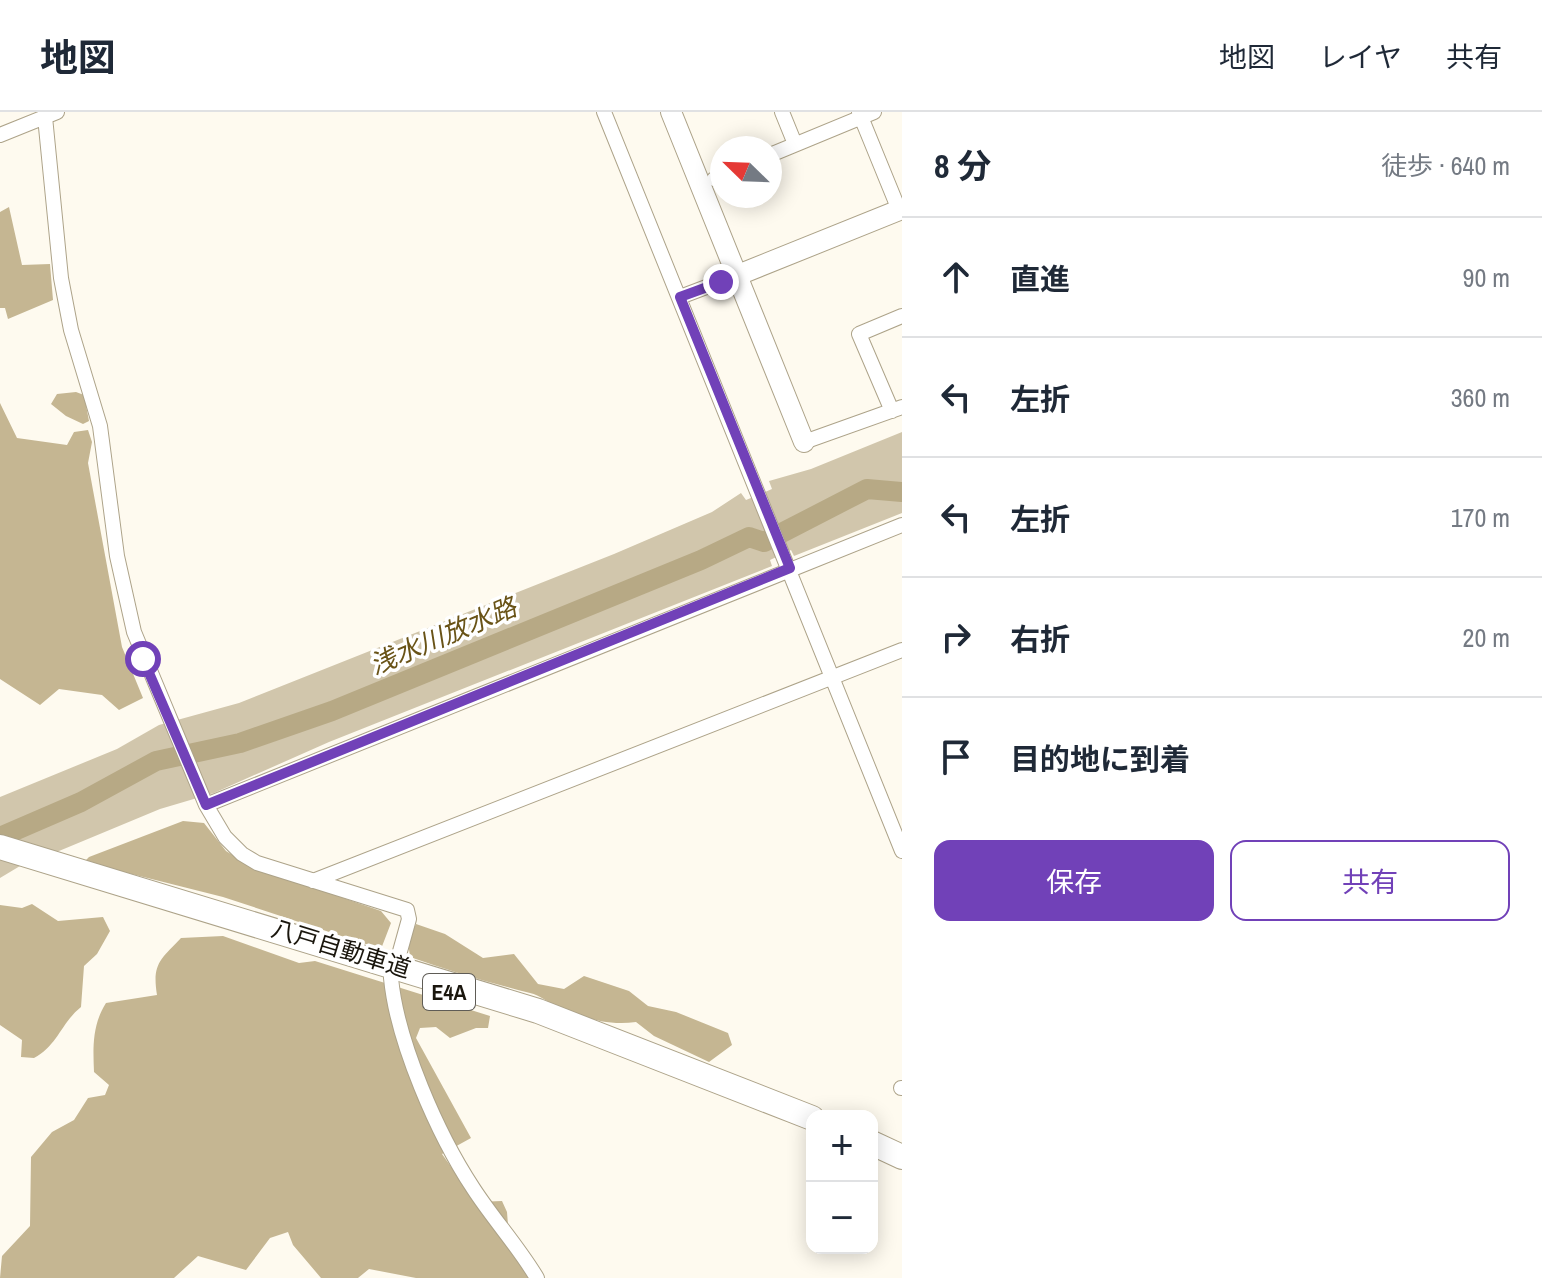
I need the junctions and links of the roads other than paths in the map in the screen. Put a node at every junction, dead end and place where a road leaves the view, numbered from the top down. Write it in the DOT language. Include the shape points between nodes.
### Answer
graph roads {
  1 [pos="604,112"];
  2 [pos="671,112"];
  3 [pos="782,112"];
  4 [pos="51,114"];
  5 [pos="864,114"];
  6 [pos="0,135"];
  7 [pos="795,144"];
  8 [pos="782,150"];
  9 [pos="901,209"];
  10 [pos="738,275"];
  11 [pos="680,297"];
  12 [pos="902,316"];
  13 [pos="897,409"];
  14 [pos="804,442"];
  15 [pos="902,525"];
  16 [pos="790,568"];
  17 [pos="902,650"];
  18 [pos="832,678"];
  19 [pos="206,805"];
  20 [pos="0,847"];
  21 [pos="902,851"];
  22 [pos="0,857"];
  23 [pos="78,876"];
  24 [pos="313,881"];
  25 [pos="399,955"];
  26 [pos="391,978"];
  27 [pos="806,1116"];
  28 [pos="806,1125"];
  29 [pos="878,1146"];
  30 [pos="878,1155"];
  31 [pos="902,1157"];
  32 [pos="902,1166"];
  33 [pos="537,1278"];
  1 -- 11 [label="street"];
  2 -- 10 [label="street"];
  3 -- 7 [label="street"];
  4 -- 6 [label="street"];
  4 -- 19 [label="street" via="61,278 100,426 117,556 134,632"];
  5 -- 7 [label="street"];
  5 -- 9 [label="street"];
  7 -- 8 [label="street"];
  9 -- 10 [label="street"];
  10 -- 11 [label="street"];
  10 -- 14 [label="street"];
  11 -- 16 [label="street"];
  12 -- 13 [label="street" via="859,334"];
  13 -- 14 [label="street"];
  15 -- 16 [label="street"];
  16 -- 18 [label="street"];
  16 -- 19 [label="street"];
  17 -- 18 [label="street"];
  18 -- 21 [label="street"];
  18 -- 24 [label="street"];
  19 -- 24 [label="street" via="242,854"];
  20 -- 23 [label="highway, 八戸自動車道 / E4A"];
  22 -- 23 [label="highway, 八戸自動車道 / E4A"];
  23 -- 27 [label="highway, 八戸自動車道 / E4A" via="538,1011"];
  23 -- 28 [label="highway, 八戸自動車道 / E4A" via="537,1020"];
  24 -- 25 [label="street" via="407,910"];
  26 -- 33 [label="street" via="437,1130"];
  29 -- 31 [label="highway"];
  30 -- 32 [label="highway"];
}
